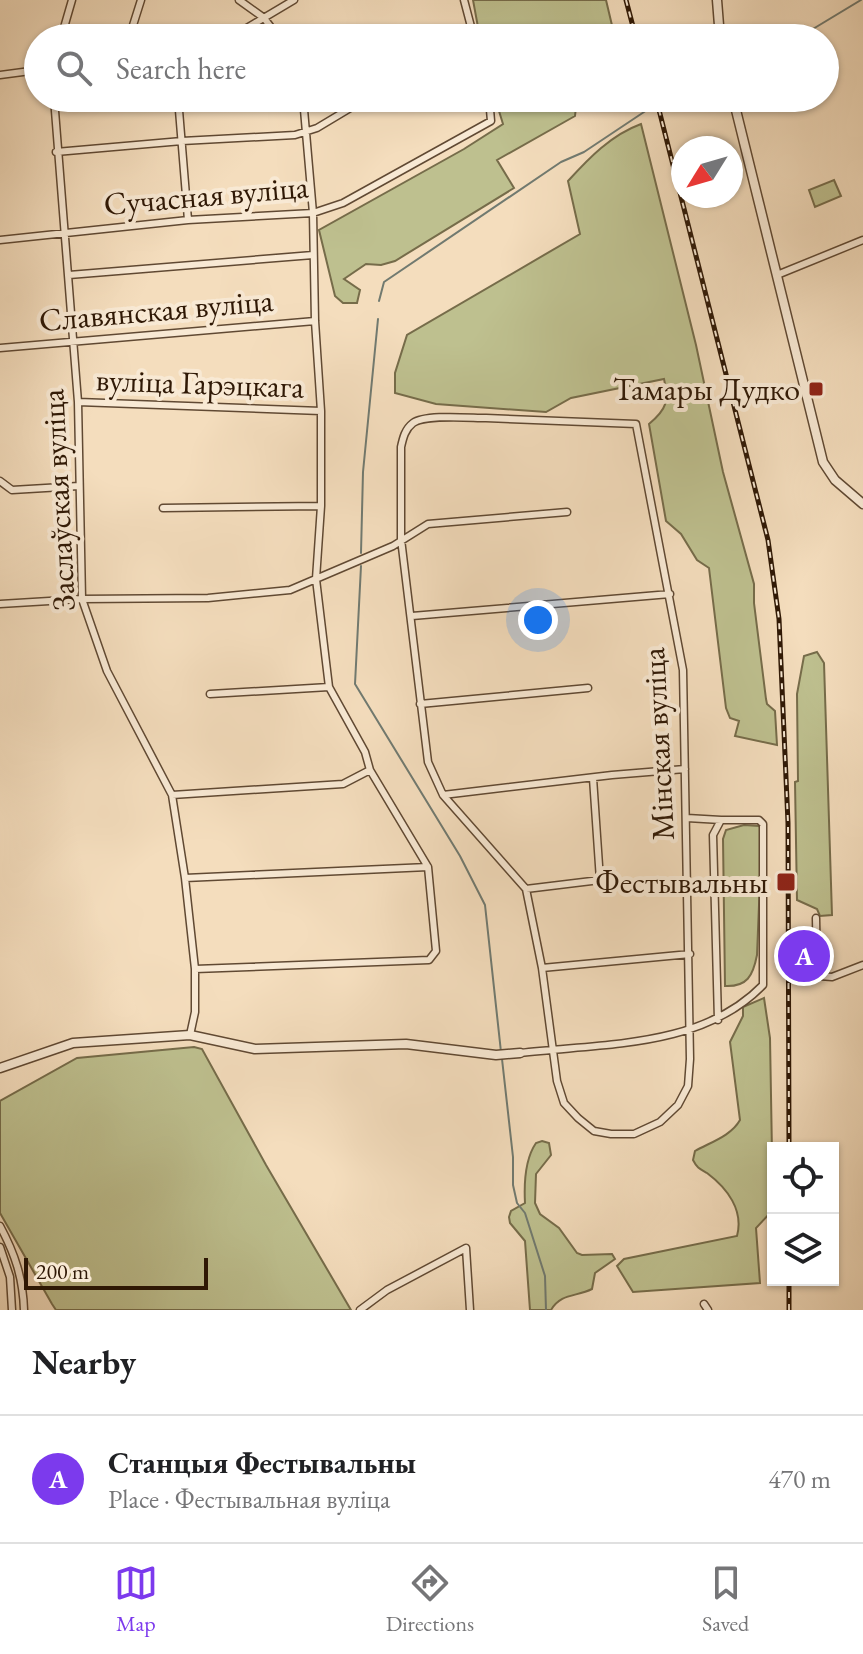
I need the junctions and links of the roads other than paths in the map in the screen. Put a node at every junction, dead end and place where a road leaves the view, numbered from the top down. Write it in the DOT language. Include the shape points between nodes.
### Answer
graph roads {
  1 [pos="72,0"];
  2 [pos="141,0"];
  3 [pos="239,0"];
  4 [pos="294,0"];
  5 [pos="464,0"];
  6 [pos="717,0"];
  7 [pos="264,18"];
  8 [pos="65,24"];
  9 [pos="133,24"];
  10 [pos="254,24"];
  11 [pos="268,24"];
  12 [pos="469,24"];
  13 [pos="719,24"];
  14 [pos="24,72"];
  15 [pos="0,75"];
  16 [pos="55,112"];
  17 [pos="179,112"];
  18 [pos="304,112"];
  19 [pos="341,112"];
  20 [pos="490,112"];
  21 [pos="736,112"];
  22 [pos="305,132"];
  23 [pos="182,141"];
  24 [pos="56,152"];
  25 [pos="313,213"];
  26 [pos="188,220"];
  27 [pos="64,233"];
  28 [pos="0,240"];
  29 [pos="863,240"];
  30 [pos="313,255"];
  31 [pos="69,275"];
  32 [pos="777,275"];
  33 [pos="315,321"];
  34 [pos="72,342"];
  35 [pos="0,348"];
  36 [pos="78,402"];
  37 [pos="321,411"];
  38 [pos="0,481"];
  39 [pos="79,486"];
  40 [pos="863,504"];
  41 [pos="321,506"];
  42 [pos="163,508"];
  43 [pos="567,512"];
  44 [pos="401,539"];
  45 [pos="316,579"];
  46 [pos="670,594"];
  47 [pos="82,599"];
  48 [pos="0,604"];
  49 [pos="412,616"];
  50 [pos="329,687"];
  51 [pos="588,688"];
  52 [pos="210,694"];
  53 [pos="420,704"];
  54 [pos="685,769"];
  55 [pos="370,770"];
  56 [pos="593,778"];
  57 [pos="172,795"];
  58 [pos="443,795"];
  59 [pos="687,818"];
  60 [pos="721,820"];
  61 [pos="428,867"];
  62 [pos="185,878"];
  63 [pos="526,889"];
  64 [pos="816,918"];
  65 [pos="690,954"];
  66 [pos="863,965"];
  67 [pos="542,968"];
  68 [pos="195,969"];
  69 [pos="718,1020"];
  70 [pos="688,1032"];
  71 [pos="190,1035"];
  72 [pos="553,1049"];
  73 [pos="520,1053"];
  74 [pos="0,1068"];
  75 [pos="0,1226"];
  76 [pos="0,1247"];
  77 [pos="12,1310"];
  78 [pos="24,1310"];
  79 [pos="360,1310"];
  80 [pos="470,1310"];
  1 -- 8 [label="street"];
  2 -- 9 [label="street"];
  3 -- 7 [label="street"];
  4 -- 7 [label="street"];
  5 -- 12 [label="street"];
  6 -- 13 [label="street"];
  7 -- 10 [label="street"];
  7 -- 11 [label="street"];
  14 -- 15 [label="street"];
  16 -- 24 [label="street, Заслаўская вуліца"];
  17 -- 23 [label="street"];
  18 -- 22 [label="street"];
  19 -- 22 [label="street"];
  20 -- 25 [label="street, Сучасная вуліца" via="491,121 343,203"];
  21 -- 32 [label="street"];
  22 -- 23 [label="street"];
  22 -- 25 [label="street"];
  23 -- 24 [label="street"];
  23 -- 26 [label="street"];
  24 -- 27 [label="street, Заслаўская вуліца"];
  25 -- 26 [label="street, Сучасная вуліца"];
  25 -- 30 [label="street"];
  26 -- 27 [label="street, Сучасная вуліца"];
  27 -- 28 [label="street, Сучасная вуліца"];
  27 -- 31 [label="street, Заслаўская вуліца"];
  29 -- 32 [label="street"];
  30 -- 31 [label="street"];
  30 -- 33 [label="street"];
  31 -- 34 [label="street, Заслаўская вуліца"];
  32 -- 40 [label="street" via="823,462"];
  33 -- 34 [label="street, Славянская вуліца"];
  33 -- 37 [label="street"];
  34 -- 35 [label="street, Славянская вуліца"];
  34 -- 36 [label="street, Заслаўская вуліца"];
  36 -- 37 [label="street, вуліца Гарэцкага"];
  36 -- 39 [label="street, Заслаўская вуліца"];
  37 -- 41 [label="street"];
  38 -- 39 [label="street" via="12,490"];
  39 -- 47 [label="street, Заслаўская вуліца"];
  41 -- 42 [label="street"];
  41 -- 45 [label="street"];
  43 -- 44 [label="street" via="428,524"];
  44 -- 45 [label="street"];
  44 -- 46 [label="street, Мінская вуліца" via="401,447 412,424 422,419 636,424"];
  44 -- 49 [label="street"];
  45 -- 47 [label="street" via="290,590 208,598"];
  45 -- 50 [label="street"];
  46 -- 49 [label="street"];
  46 -- 54 [label="street, Мінская вуліца" via="683,670"];
  47 -- 48 [label="street"];
  47 -- 57 [label="street, Заслаўская вуліца" via="107,671"];
  49 -- 53 [label="street"];
  50 -- 52 [label="street"];
  50 -- 55 [label="street"];
  51 -- 53 [label="street"];
  53 -- 58 [label="street" via="428,762"];
  54 -- 56 [label="street"];
  54 -- 59 [label="street, Мінская вуліца"];
  55 -- 57 [label="street" via="343,784"];
  55 -- 61 [label="street"];
  56 -- 58 [label="street"];
  56 -- 63 [label="street" via="600,880"];
  57 -- 62 [label="street, Заслаўская вуліца"];
  58 -- 63 [label="street"];
  59 -- 60 [label="street"];
  59 -- 65 [label="street, Мінская вуліца"];
  60 -- 69 [label="street" via="713,835"];
  60 -- 69 [label="street" via="763,822 764,948 763,985"];
  61 -- 62 [label="street"];
  61 -- 68 [label="street" via="436,951 429,960"];
  62 -- 68 [label="street, Заслаўская вуліца"];
  63 -- 67 [label="street"];
  64 -- 66 [label="street" via="819,976 832,977"];
  65 -- 67 [label="street"];
  65 -- 70 [label="street, Мінская вуліца"];
  67 -- 72 [label="street"];
  68 -- 71 [label="street, Заслаўская вуліца"];
  69 -- 70 [label="street"];
  70 -- 72 [label="street"];
  70 -- 72 [label="street, Мінская вуліца" via="688,1086 678,1105 660,1122 634,1134 594,1131 578,1118 564,1103"];
  71 -- 73 [label="street" via="255,1049 406,1044"];
  71 -- 74 [label="street" via="73,1043"];
  72 -- 73 [label="street"];
  75 -- 78 [label="street" via="18,1261"];
  76 -- 77 [label="street" via="10,1277"];
  79 -- 80 [label="street" via="466,1248"];
}
